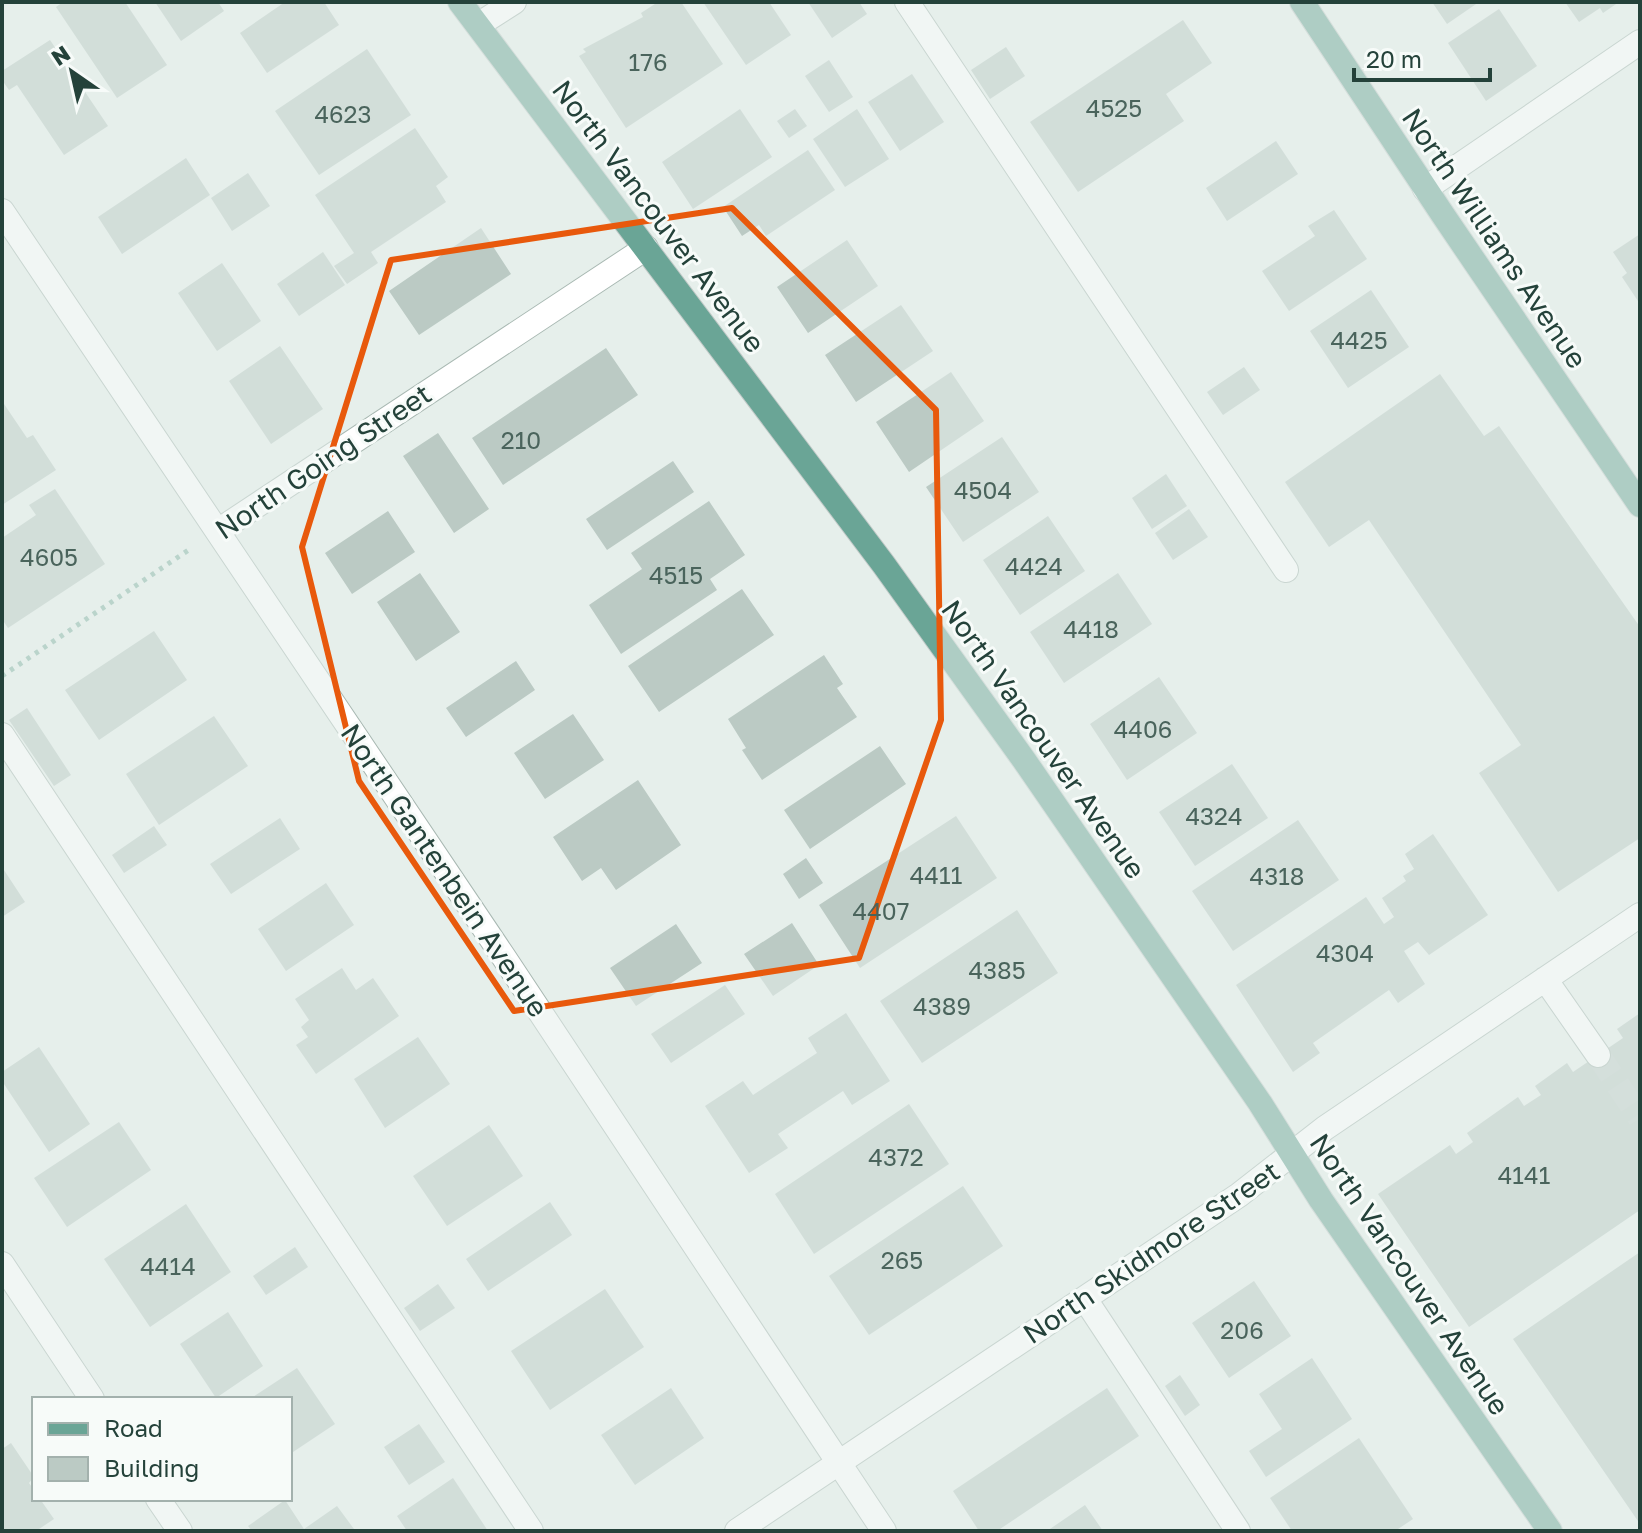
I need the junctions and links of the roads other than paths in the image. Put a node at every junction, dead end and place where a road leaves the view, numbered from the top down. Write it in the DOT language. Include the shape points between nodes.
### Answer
graph roads {
  1 [pos="460,2"];
  2 [pos="514,2"];
  3 [pos="907,2"];
  4 [pos="1302,2"];
  5 [pos="478,25"];
  6 [pos="1640,42"];
  7 [pos="1425,189"];
  8 [pos="2,211"];
  9 [pos="646,248"];
  10 [pos="1640,505"];
  11 [pos="218,531"];
  12 [pos="1286,570"];
  13 [pos="2,735"];
  14 [pos="1640,915"];
  15 [pos="1545,979"];
  16 [pos="1598,1055"];
  17 [pos="1292,1155"];
  18 [pos="2,1264"];
  19 [pos="1085,1299"];
  20 [pos="91,1397"];
  21 [pos="838,1463"];
  22 [pos="159,1501"];
  23 [pos="180,1531"];
  24 [pos="531,1531"];
  25 [pos="737,1531"];
  26 [pos="884,1531"];
  27 [pos="1238,1531"];
  28 [pos="1550,1531"];
  1 -- 5 [label="main road, North Vancouver Avenue"];
  2 -- 5 [label="street"];
  3 -- 12 [label="street"];
  4 -- 7 [label="main road, North Williams Avenue"];
  5 -- 9 [label="main road, North Vancouver Avenue"];
  6 -- 7 [label="street"];
  7 -- 10 [label="main road, North Williams Avenue"];
  8 -- 11 [label="street, North Gantenbein Avenue"];
  9 -- 11 [label="street, North Going Street"];
  9 -- 17 [label="main road, North Vancouver Avenue" via="1024,760"];
  11 -- 21 [label="street, North Gantenbein Avenue"];
  13 -- 24 [label="street"];
  14 -- 15 [label="street, North Skidmore Street"];
  15 -- 16 [label="street"];
  15 -- 17 [label="street, North Skidmore Street"];
  17 -- 19 [label="street, North Skidmore Street"];
  17 -- 28 [label="main road, North Vancouver Avenue"];
  18 -- 20 [label="street"];
  19 -- 21 [label="street, North Skidmore Street"];
  19 -- 27 [label="street"];
  21 -- 25 [label="street, North Skidmore Street"];
  21 -- 26 [label="street, North Gantenbein Avenue"];
  22 -- 23 [label="street"];
}
